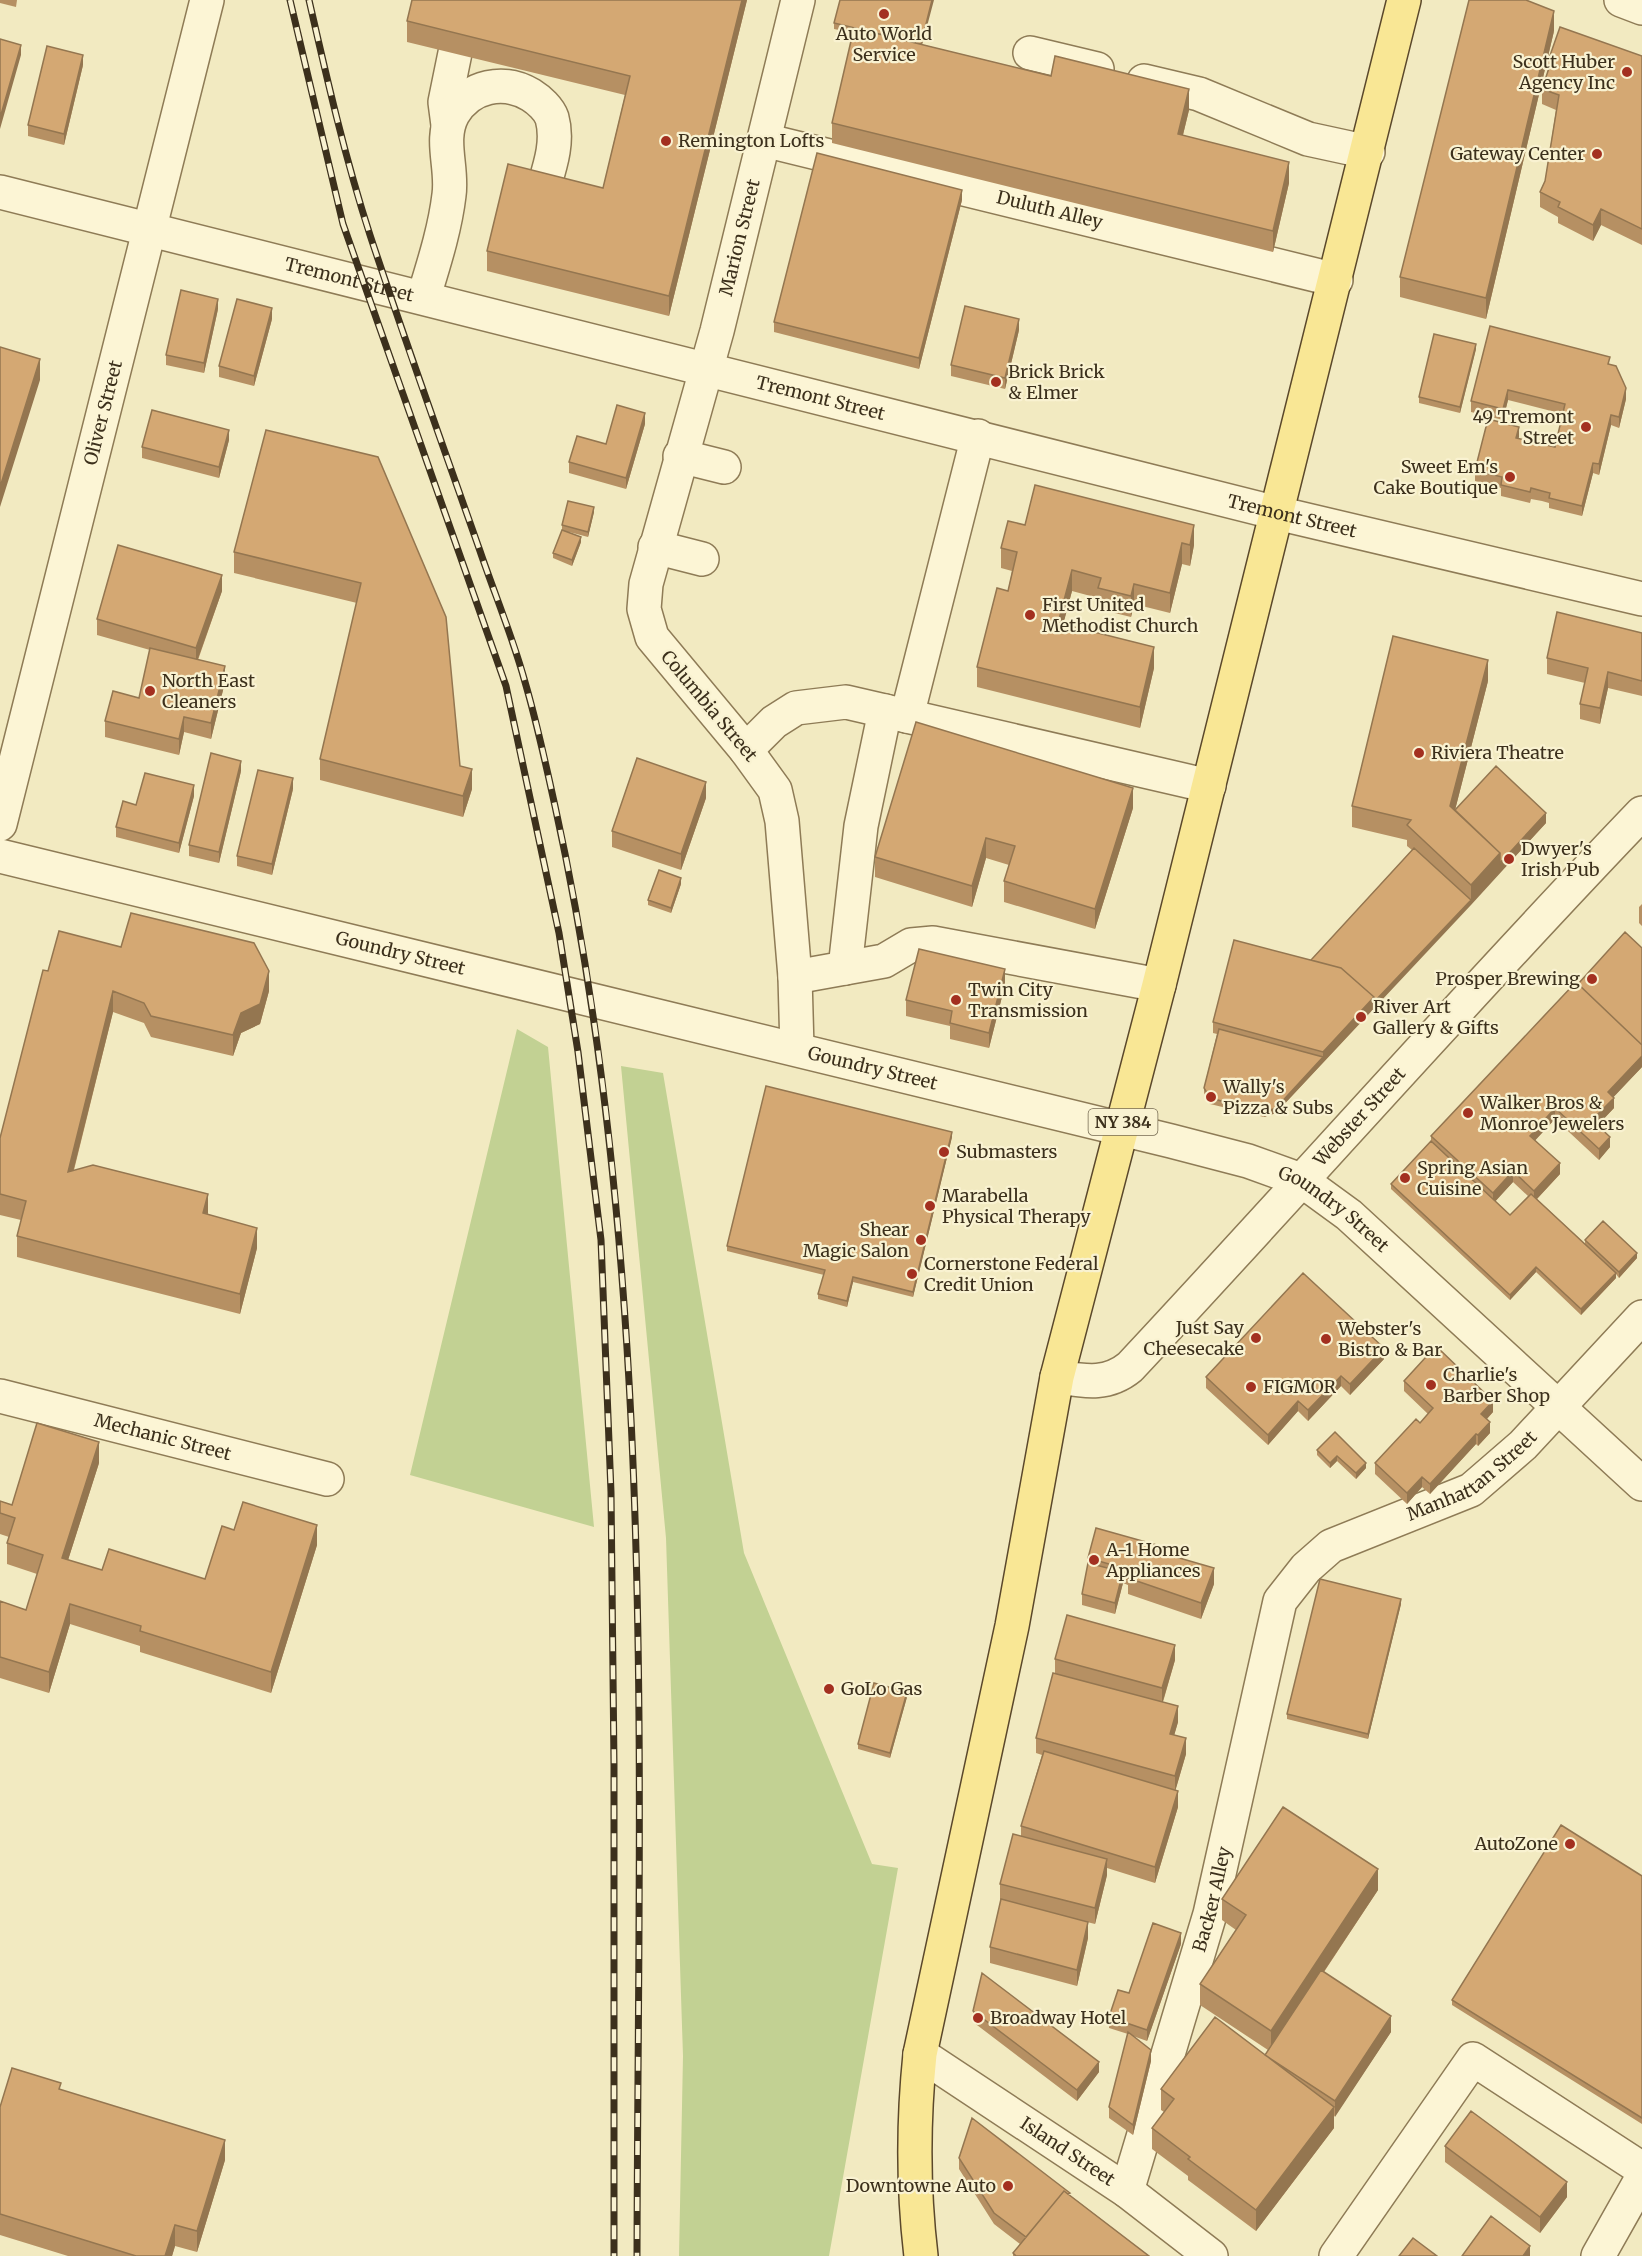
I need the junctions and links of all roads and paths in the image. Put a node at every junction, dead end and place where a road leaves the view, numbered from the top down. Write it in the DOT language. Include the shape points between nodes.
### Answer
graph roads {
  1 [pos="207,0"];
  2 [pos="798,0"];
  3 [pos="1404,0"];
  4 [pos="1621,0"];
  5 [pos="1642,8"];
  6 [pos="455,53"];
  7 [pos="1030,53"];
  8 [pos="448,125"];
  9 [pos="764,140"];
  10 [pos="1368,152"];
  11 [pos="0,192"];
  12 [pos="542,193"];
  13 [pos="151,228"];
  14 [pos="1336,280"];
  15 [pos="424,296"];
  16 [pos="706,369"];
  17 [pos="978,436"];
  18 [pos="680,456"];
  19 [pos="724,467"];
  20 [pos="1277,513"];
  21 [pos="655,547"];
  22 [pos="702,559"];
  23 [pos="1642,600"];
  24 [pos="896,713"];
  25 [pos="747,750"];
  26 [pos="1209,786"];
  27 [pos="1642,813"];
  28 [pos="0,824"];
  29 [pos="0,856"];
  30 [pos="845,968"];
  31 [pos="795,977"];
  32 [pos="1159,985"];
  33 [pos="797,1049"];
  34 [pos="1122,1128"];
  35 [pos="1301,1180"];
  36 [pos="1642,1317"];
  37 [pos="1056,1377"];
  38 [pos="0,1396"];
  39 [pos="1559,1406"];
  40 [pos="327,1479"];
  41 [pos="1642,1484"];
  42 [pos="1280,1601"];
  43 [pos="920,2054"];
  44 [pos="1642,2169"];
  45 [pos="1642,2178"];
  46 [pos="1127,2192"];
  47 [pos="921,2256"];
  48 [pos="1211,2256"];
  49 [pos="1336,2256"];
  50 [pos="1598,2256"];
  1 -- 13 [label="street, Oliver Street"];
  2 -- 9 [label="street, Marion Street"];
  3 -- 10 [label="main road, NY 384"];
  4 -- 5 [label="street"];
  6 -- 8 [label="street" via="445,102"];
  7 -- 10 [label="street" via="1198,94 1308,139"];
  8 -- 12 [label="street" via="461,103 479,90 498,85 518,87 538,99 551,115 556,137"];
  8 -- 15 [label="street" via="445,143 450,192"];
  9 -- 14 [label="street, Duluth Alley"];
  9 -- 16 [label="street, Marion Street"];
  10 -- 14 [label="main road, NY 384"];
  11 -- 13 [label="street, Tremont Street"];
  13 -- 15 [label="street, Tremont Street"];
  13 -- 28 [label="street, Oliver Street"];
  14 -- 20 [label="main road, NY 384"];
  15 -- 16 [label="street, Tremont Street"];
  16 -- 17 [label="street, Tremont Street"];
  16 -- 18 [label="street, Columbia Street"];
  17 -- 20 [label="street, Tremont Street"];
  17 -- 24 [label="street"];
  18 -- 19 [label="street"];
  18 -- 21 [label="street, Columbia Street"];
  20 -- 23 [label="street, Tremont Street"];
  20 -- 26 [label="main road, NY 384"];
  21 -- 22 [label="street"];
  21 -- 25 [label="street, Columbia Street" via="645,592 652,637"];
  24 -- 25 [label="street" via="846,702 796,708 774,722"];
  24 -- 26 [label="street"];
  24 -- 30 [label="street" via="861,826"];
  25 -- 31 [label="street, Columbia Street" via="775,790 782,821"];
  26 -- 32 [label="main road, NY 384"];
  27 -- 35 [label="street, Webster Street"];
  29 -- 33 [label="street, Goundry Street"];
  30 -- 31 [label="street"];
  30 -- 32 [label="street" via="884,961 911,945 933,943"];
  31 -- 33 [label="street, Columbia Street"];
  32 -- 34 [label="main road, NY 384"];
  33 -- 34 [label="street, Goundry Street"];
  34 -- 35 [label="street, Goundry Street" via="1248,1161"];
  34 -- 37 [label="main road, NY 384"];
  35 -- 37 [label="street, Webster Street" via="1125,1371 1107,1380 1090,1382"];
  35 -- 39 [label="street, Goundry Street" via="1349,1215"];
  36 -- 39 [label="street, Manhattan Street"];
  37 -- 43 [label="main road, NY 384" via="1012,1626"];
  38 -- 40 [label="street, Mechanic Street"];
  39 -- 41 [label="street, Goundry Street"];
  39 -- 42 [label="street, Manhattan Street" via="1523,1445 1471,1490 1331,1546 1306,1568"];
  42 -- 46 [label="street, Backer Alley" via="1210,1914"];
  43 -- 46 [label="street, Island Street"];
  43 -- 47 [label="main road, NY 384" via="914,2114"];
  44 -- 49 [label="street" via="1473,2059"];
  45 -- 50 [label="street"];
  46 -- 48 [label="street, Island Street"];
}
